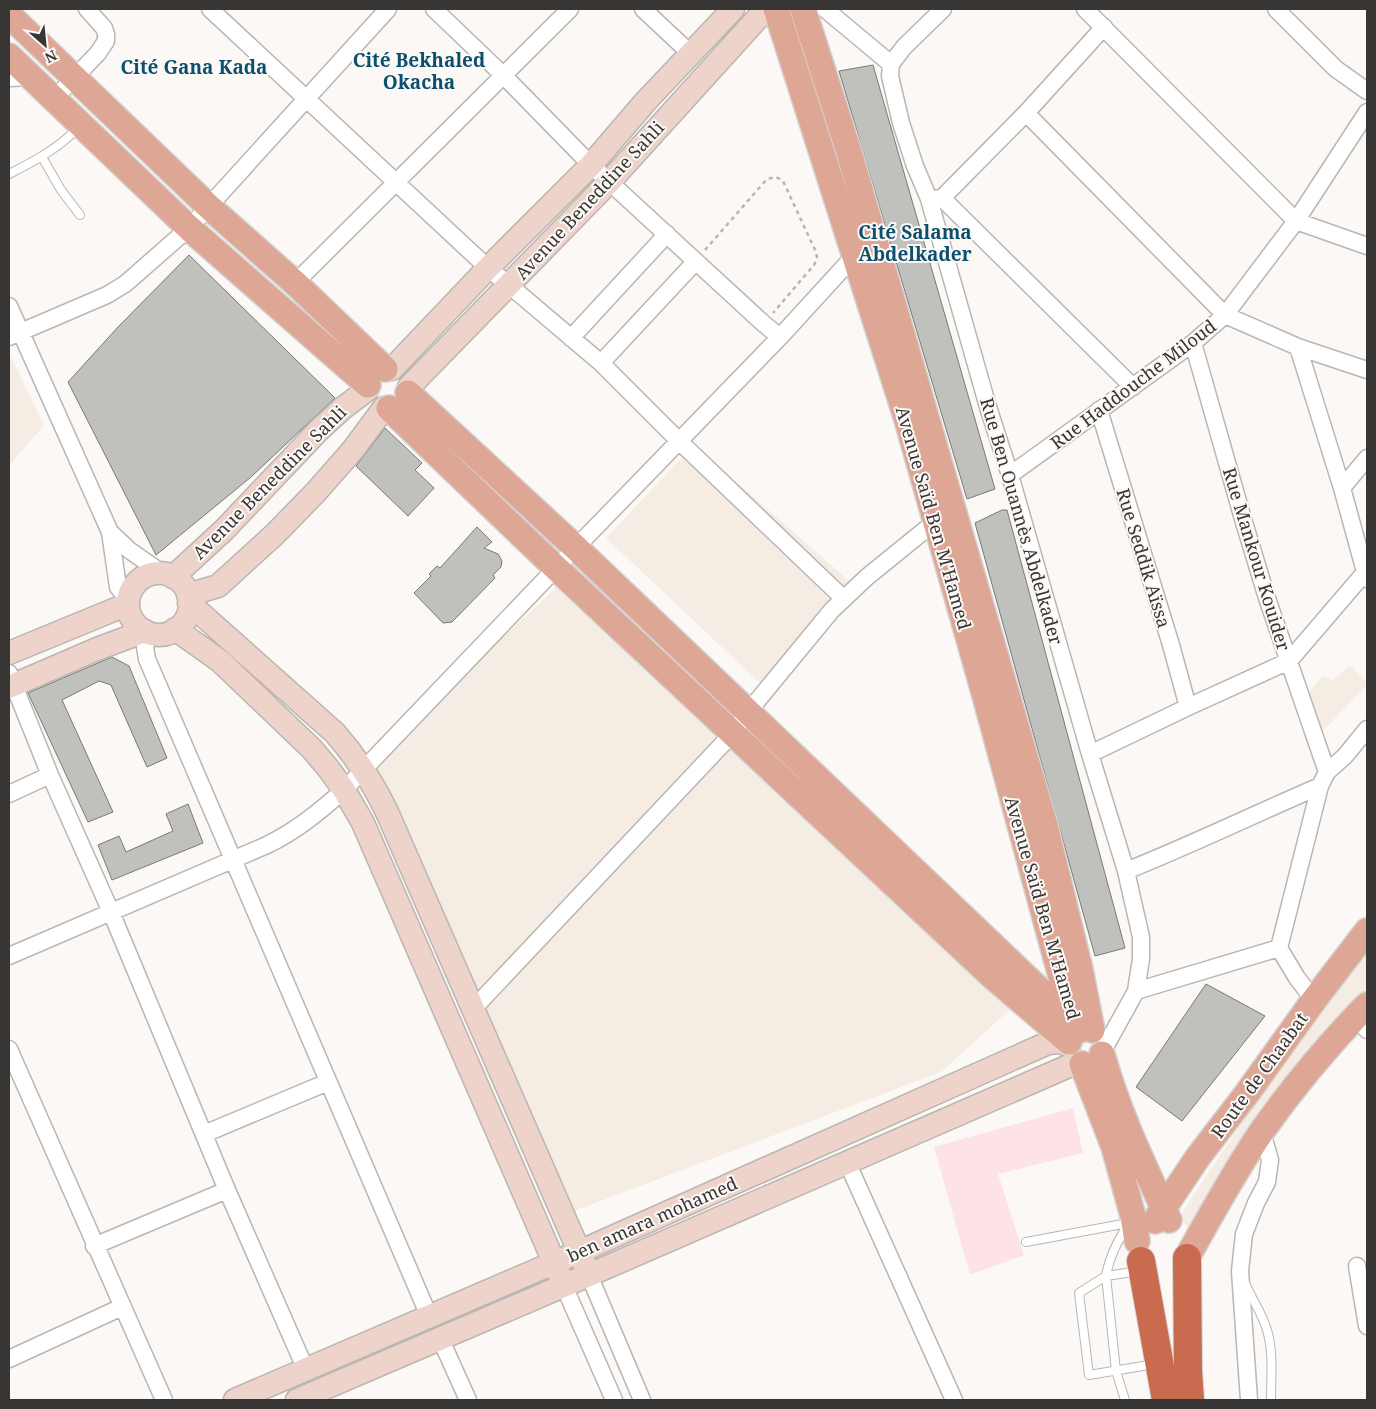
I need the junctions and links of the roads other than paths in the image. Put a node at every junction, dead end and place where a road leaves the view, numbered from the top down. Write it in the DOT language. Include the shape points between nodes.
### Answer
graph roads {
  1 [pos="87,9"];
  2 [pos="212,9"];
  3 [pos="388,9"];
  4 [pos="434,9"];
  5 [pos="570,9"];
  6 [pos="643,9"];
  7 [pos="733,9"];
  8 [pos="766,9"];
  9 [pos="776,9"];
  10 [pos="943,9"];
  11 [pos="1085,9"];
  12 [pos="1276,9"];
  13 [pos="812,12"];
  14 [pos="9,15"];
  15 [pos="1104,26"];
  16 [pos="691,54"];
  17 [pos="9,56"];
  18 [pos="891,64"];
  19 [pos="503,75"];
  20 [pos="20,78"];
  21 [pos="75,78"];
  22 [pos="1367,91"];
  23 [pos="54,99"];
  24 [pos="306,99"];
  25 [pos="1367,112"];
  26 [pos="1026,113"];
  27 [pos="81,125"];
  28 [pos="42,158"];
  29 [pos="591,165"];
  30 [pos="9,174"];
  31 [pos="396,182"];
  32 [pos="610,182"];
  33 [pos="935,198"];
  34 [pos="208,206"];
  35 [pos="80,215"];
  36 [pos="1296,221"];
  37 [pos="189,228"];
  38 [pos="667,234"];
  39 [pos="1367,246"];
  40 [pos="854,256"];
  41 [pos="696,261"];
  42 [pos="488,268"];
  43 [pos="295,283"];
  44 [pos="509,285"];
  45 [pos="9,306"];
  46 [pos="1225,315"];
  47 [pos="15,334"];
  48 [pos="780,336"];
  49 [pos="571,338"];
  50 [pos="1193,343"];
  51 [pos="1298,347"];
  52 [pos="601,363"];
  53 [pos="1367,370"];
  54 [pos="378,378"];
  55 [pos="1133,387"];
  56 [pos="397,399"];
  57 [pos="1099,410"];
  58 [pos="679,441"];
  59 [pos="1367,458"];
  60 [pos="1010,475"];
  61 [pos="1342,488"];
  62 [pos="936,521"];
  63 [pos="110,532"];
  64 [pos="576,548"];
  65 [pos="556,568"];
  66 [pos="1367,574"];
  67 [pos="167,575"];
  68 [pos="844,598"];
  69 [pos="189,599"];
  70 [pos="128,601"];
  71 [pos="175,629"];
  72 [pos="147,632"];
  73 [pos="9,653"];
  74 [pos="1289,661"];
  75 [pos="10,682"];
  76 [pos="1188,707"];
  77 [pos="748,712"];
  78 [pos="1367,729"];
  79 [pos="733,734"];
  80 [pos="1090,754"];
  81 [pos="364,769"];
  82 [pos="50,775"];
  83 [pos="1324,779"];
  84 [pos="344,790"];
  85 [pos="9,794"];
  86 [pos="232,860"];
  87 [pos="1126,871"];
  88 [pos="926,898"];
  89 [pos="112,912"];
  90 [pos="1367,931"];
  91 [pos="1279,948"];
  92 [pos="9,956"];
  93 [pos="1136,991"];
  94 [pos="1314,1000"];
  95 [pos="473,1009"];
  96 [pos="1364,1017"];
  97 [pos="1083,1045"];
  98 [pos="9,1050"];
  99 [pos="328,1082"];
  100 [pos="1262,1132"];
  101 [pos="204,1134"];
  102 [pos="1198,1157"];
  103 [pos="847,1162"];
  104 [pos="1148,1174"];
  105 [pos="227,1190"];
  106 [pos="1146,1233"];
  107 [pos="1026,1242"];
  108 [pos="94,1246"];
  109 [pos="579,1252"];
  110 [pos="1188,1255"];
  111 [pos="554,1263"];
  112 [pos="1357,1266"];
  113 [pos="1240,1271"];
  114 [pos="589,1275"];
  115 [pos="1106,1276"];
  116 [pos="564,1286"];
  117 [pos="122,1307"];
  118 [pos="430,1316"];
  119 [pos="1367,1326"];
  120 [pos="440,1338"];
  121 [pos="9,1359"];
  122 [pos="1159,1363"];
  123 [pos="306,1370"];
  124 [pos="1116,1371"];
  125 [pos="164,1400"];
  126 [pos="234,1400"];
  127 [pos="296,1400"];
  128 [pos="468,1400"];
  129 [pos="614,1400"];
  130 [pos="642,1400"];
  131 [pos="954,1400"];
  132 [pos="1125,1400"];
  133 [pos="1166,1400"];
  134 [pos="1190,1400"];
  135 [pos="1249,1400"];
  136 [pos="1271,1400"];
  1 -- 21 [label="street" via="104,28 106,40"];
  2 -- 24 [label="street"];
  3 -- 24 [label="street"];
  4 -- 19 [label="street"];
  5 -- 19 [label="street"];
  6 -- 16 [label="street"];
  7 -- 16 [label="street, Avenue Beneddine Sahli"];
  8 -- 32 [label="street, Avenue Beneddine Sahli"];
  9 -- 40 [label="main road, Avenue Saïd Ben M'Hamed"];
  10 -- 18 [label="street"];
  11 -- 15 [label="street"];
  12 -- 22 [label="street" via="1336,69"];
  13 -- 18 [label="street"];
  13 -- 97 [label="main road, Avenue Saïd Ben M'Hamed" via="846,143 1044,822 1080,969"];
  14 -- 21 [label="main road"];
  15 -- 26 [label="street"];
  15 -- 36 [label="street"];
  16 -- 29 [label="street, Avenue Beneddine Sahli"];
  17 -- 20 [label="main road"];
  18 -- 33 [label="street, Rue Ben Ouannès Abdelkader" via="890,76 901,123 915,166"];
  19 -- 29 [label="street"];
  19 -- 31 [label="street"];
  20 -- 23 [label="main road"];
  21 -- 23 [label="street"];
  21 -- 34 [label="main road"];
  23 -- 27 [label="main road"];
  24 -- 31 [label="street"];
  24 -- 34 [label="street"];
  25 -- 36 [label="street, Rue Haddouche Miloud"];
  26 -- 33 [label="street"];
  26 -- 46 [label="street"];
  27 -- 28 [label="lane"];
  27 -- 37 [label="main road"];
  28 -- 30 [label="lane"];
  28 -- 35 [label="lane"];
  29 -- 32 [label="street"];
  29 -- 42 [label="street, Avenue Beneddine Sahli"];
  31 -- 42 [label="street"];
  31 -- 43 [label="street"];
  32 -- 38 [label="street"];
  32 -- 44 [label="street, Avenue Beneddine Sahli"];
  33 -- 55 [label="street"];
  33 -- 60 [label="street, Rue Ben Ouannès Abdelkader" via="988,407"];
  34 -- 37 [label="street"];
  34 -- 43 [label="main road"];
  36 -- 39 [label="street"];
  36 -- 46 [label="street, Rue Haddouche Miloud"];
  37 -- 47 [label="street" via="117,290"];
  37 -- 54 [label="main road"];
  38 -- 41 [label="street"];
  38 -- 49 [label="street"];
  40 -- 48 [label="street"];
  40 -- 62 [label="main road, Avenue Saïd Ben M'Hamed"];
  41 -- 48 [label="street"];
  41 -- 52 [label="street"];
  42 -- 44 [label="street"];
  42 -- 54 [label="street, Avenue Beneddine Sahli"];
  43 -- 54 [label="main road"];
  44 -- 49 [label="street"];
  44 -- 56 [label="street, Avenue Beneddine Sahli"];
  45 -- 47 [label="street"];
  46 -- 50 [label="street, Rue Haddouche Miloud"];
  46 -- 51 [label="street"];
  47 -- 63 [label="street"];
  48 -- 58 [label="street"];
  49 -- 52 [label="street"];
  50 -- 55 [label="street, Rue Haddouche Miloud"];
  50 -- 74 [label="street, Rue Mankour Kouider" via="1243,519"];
  51 -- 53 [label="street"];
  51 -- 61 [label="street"];
  52 -- 58 [label="street"];
  54 -- 56 [label="main road" via="373,401 378,405"];
  54 -- 56 [label="main road" via="398,370 403,375 407,380"];
  54 -- 67 [label="street, Avenue Beneddine Sahli" via="319,430 224,530"];
  55 -- 57 [label="street, Rue Haddouche Miloud"];
  56 -- 64 [label="main road"];
  56 -- 65 [label="main road"];
  56 -- 69 [label="street, Avenue Beneddine Sahli" via="275,534 218,586"];
  57 -- 60 [label="street, Rue Haddouche Miloud"];
  57 -- 76 [label="street, Rue Seddik Aïssa"];
  58 -- 64 [label="street"];
  58 -- 68 [label="street"];
  59 -- 61 [label="street"];
  60 -- 80 [label="street, Rue Ben Ouannès Abdelkader"];
  61 -- 66 [label="street"];
  62 -- 68 [label="street"];
  62 -- 97 [label="main road, Avenue Saïd Ben M'Hamed" via="1066,995"];
  63 -- 67 [label="street" via="129,550"];
  63 -- 70 [label="street" via="118,586"];
  64 -- 65 [label="street"];
  64 -- 77 [label="main road"];
  65 -- 79 [label="main road"];
  65 -- 81 [label="street"];
  66 -- 74 [label="street"];
  67 -- 69 [label="street" via="182,584"];
  67 -- 70 [label="street" via="154,573 140,579"];
  68 -- 77 [label="street"];
  69 -- 71 [label="street" via="186,618"];
  69 -- 81 [label="street" via="335,733"];
  70 -- 72 [label="street" via="131,617"];
  70 -- 73 [label="street"];
  71 -- 72 [label="street" via="162,634"];
  71 -- 84 [label="street" via="220,661 312,749"];
  72 -- 75 [label="street"];
  72 -- 86 [label="street" via="147,659"];
  74 -- 76 [label="street"];
  74 -- 83 [label="street, Rue Mankour Kouider"];
  75 -- 82 [label="street"];
  76 -- 80 [label="street"];
  77 -- 79 [label="street"];
  77 -- 88 [label="main road"];
  78 -- 83 [label="street"];
  79 -- 88 [label="main road"];
  79 -- 95 [label="street"];
  80 -- 87 [label="street, Rue Ben Ouannès Abdelkader"];
  81 -- 84 [label="street"];
  81 -- 95 [label="street" via="388,812"];
  82 -- 85 [label="street"];
  82 -- 89 [label="street"];
  83 -- 87 [label="street" via="1178,850"];
  83 -- 91 [label="street"];
  84 -- 86 [label="street" via="290,833"];
  84 -- 111 [label="street" via="363,824"];
  86 -- 89 [label="street"];
  86 -- 99 [label="street"];
  87 -- 93 [label="street, Rue Ben Ouannès Abdelkader" via="1141,937"];
  88 -- 97 [label="main road" via="992,976"];
  89 -- 92 [label="street"];
  89 -- 101 [label="street"];
  90 -- 94 [label="main road, Route de Chaabat"];
  91 -- 93 [label="street"];
  91 -- 94 [label="street"];
  93 -- 97 [label="street, Rue Ben Ouannès Abdelkader"];
  94 -- 102 [label="main road, Route de Chaabat"];
  95 -- 109 [label="street"];
  96 -- 100 [label="main road, Route de Chaabat" via="1306,1074"];
  97 -- 103 [label="street, ben amara mohamed"];
  97 -- 104 [label="main road, Avenue Saïd Ben M'Hamed" via="1115,1095"];
  97 -- 106 [label="main road, Avenue Saïd Ben M'Hamed" via="1114,1147"];
  97 -- 109 [label="street, ben amara mohamed" via="1048,1043"];
  98 -- 108 [label="street"];
  99 -- 101 [label="street"];
  99 -- 118 [label="street"];
  100 -- 110 [label="main road, Route de Chaabat"];
  100 -- 113 [label="street" via="1270,1165 1267,1182 1244,1234"];
  101 -- 105 [label="street"];
  102 -- 104 [label="main road" via="1180,1168"];
  102 -- 106 [label="main road, Route de Chaabat"];
  103 -- 114 [label="street, ben amara mohamed"];
  103 -- 131 [label="street"];
  104 -- 106 [label="main road, Avenue Saïd Ben M'Hamed"];
  105 -- 108 [label="street"];
  105 -- 123 [label="street"];
  106 -- 107 [label="lane"];
  106 -- 110 [label="main road" via="1176,1222 1189,1238"];
  106 -- 110 [label="main road" via="1151,1270 1165,1273 1178,1268"];
  106 -- 115 [label="lane"];
  106 -- 115 [label="lane" via="1119,1239"];
  106 -- 122 [label="highway"];
  108 -- 117 [label="street"];
  109 -- 111 [label="street, ben amara mohamed"];
  109 -- 114 [label="street"];
  110 -- 134 [label="highway"];
  111 -- 116 [label="street"];
  111 -- 118 [label="street, ben amara mohamed"];
  112 -- 119 [label="street"];
  113 -- 135 [label="street"];
  113 -- 136 [label="lane" via="1266,1328 1271,1349"];
  114 -- 116 [label="street, ben amara mohamed"];
  114 -- 130 [label="street"];
  115 -- 124 [label="lane"];
  115 -- 124 [label="lane" via="1079,1293 1089,1375"];
  116 -- 120 [label="street, ben amara mohamed"];
  116 -- 129 [label="street"];
  117 -- 121 [label="street"];
  117 -- 125 [label="street"];
  118 -- 123 [label="street, ben amara mohamed"];
  120 -- 127 [label="street, ben amara mohamed"];
  120 -- 128 [label="street"];
  122 -- 124 [label="lane"];
  122 -- 133 [label="highway"];
  123 -- 126 [label="street, ben amara mohamed"];
  124 -- 132 [label="lane"];
}
